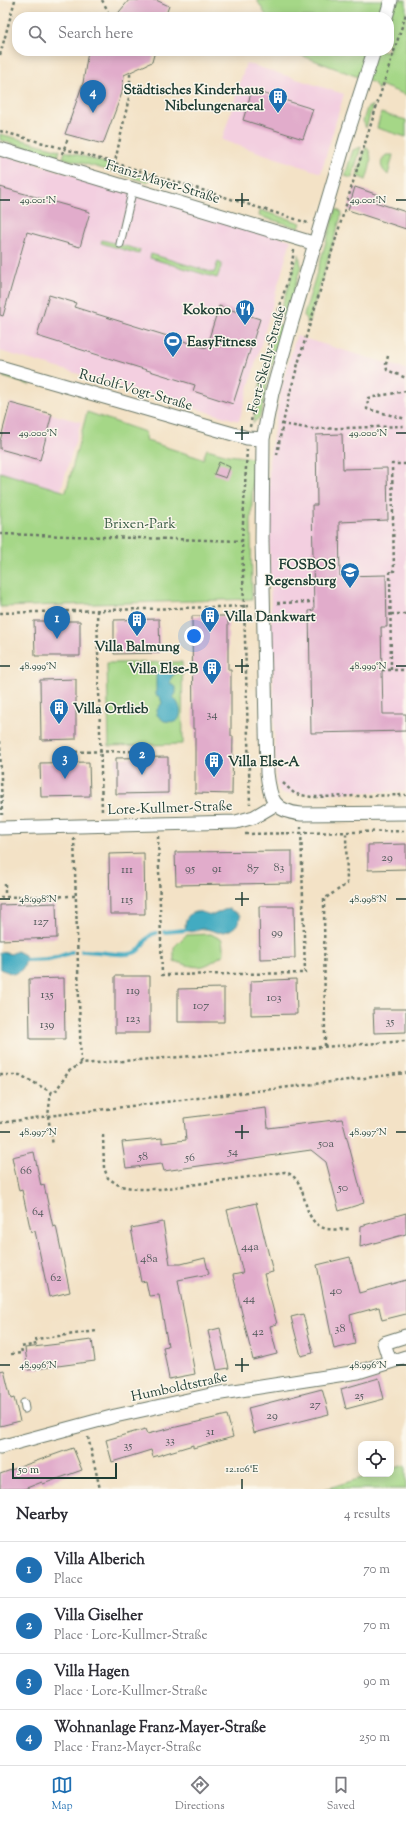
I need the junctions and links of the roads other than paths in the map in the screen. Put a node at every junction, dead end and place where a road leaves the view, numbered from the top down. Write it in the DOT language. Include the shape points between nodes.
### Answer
graph roads {
  1 [pos="391,0"];
  2 [pos="387,12"];
  3 [pos="372,56"];
  4 [pos="0,149"];
  5 [pos="133,188"];
  6 [pos="120,244"];
  7 [pos="316,244"];
  8 [pos="0,367"];
  9 [pos="263,439"];
  10 [pos="276,804"];
  11 [pos="406,813"];
  12 [pos="1,821"];
  13 [pos="406,1336"];
  14 [pos="406,1357"];
  15 [pos="390,1362"];
  16 [pos="0,1447"];
  1 -- 2 [label="street"];
  3 -- 7 [label="street, Fort-Skelly-Straße"];
  4 -- 5 [label="street, Franz-Mayer-Straße"];
  5 -- 6 [label="lane"];
  5 -- 7 [label="street, Franz-Mayer-Straße"];
  7 -- 9 [label="street, Fort-Skelly-Straße" via="272,393"];
  8 -- 9 [label="street, Rudolf-Vogt-Straße" via="247,438"];
  9 -- 10 [label="street, Fort-Skelly-Straße" via="270,603 267,774 270,792"];
  10 -- 11 [label="street" via="286,813"];
  10 -- 12 [label="street, Lore-Kullmer-Straße" via="254,817 236,822 74,826"];
  13 -- 15 [label="street" via="384,1343"];
  14 -- 15 [label="street, Humboldtstraße"];
  15 -- 16 [label="street, Humboldtstraße" via="358,1372 215,1394"];
}
